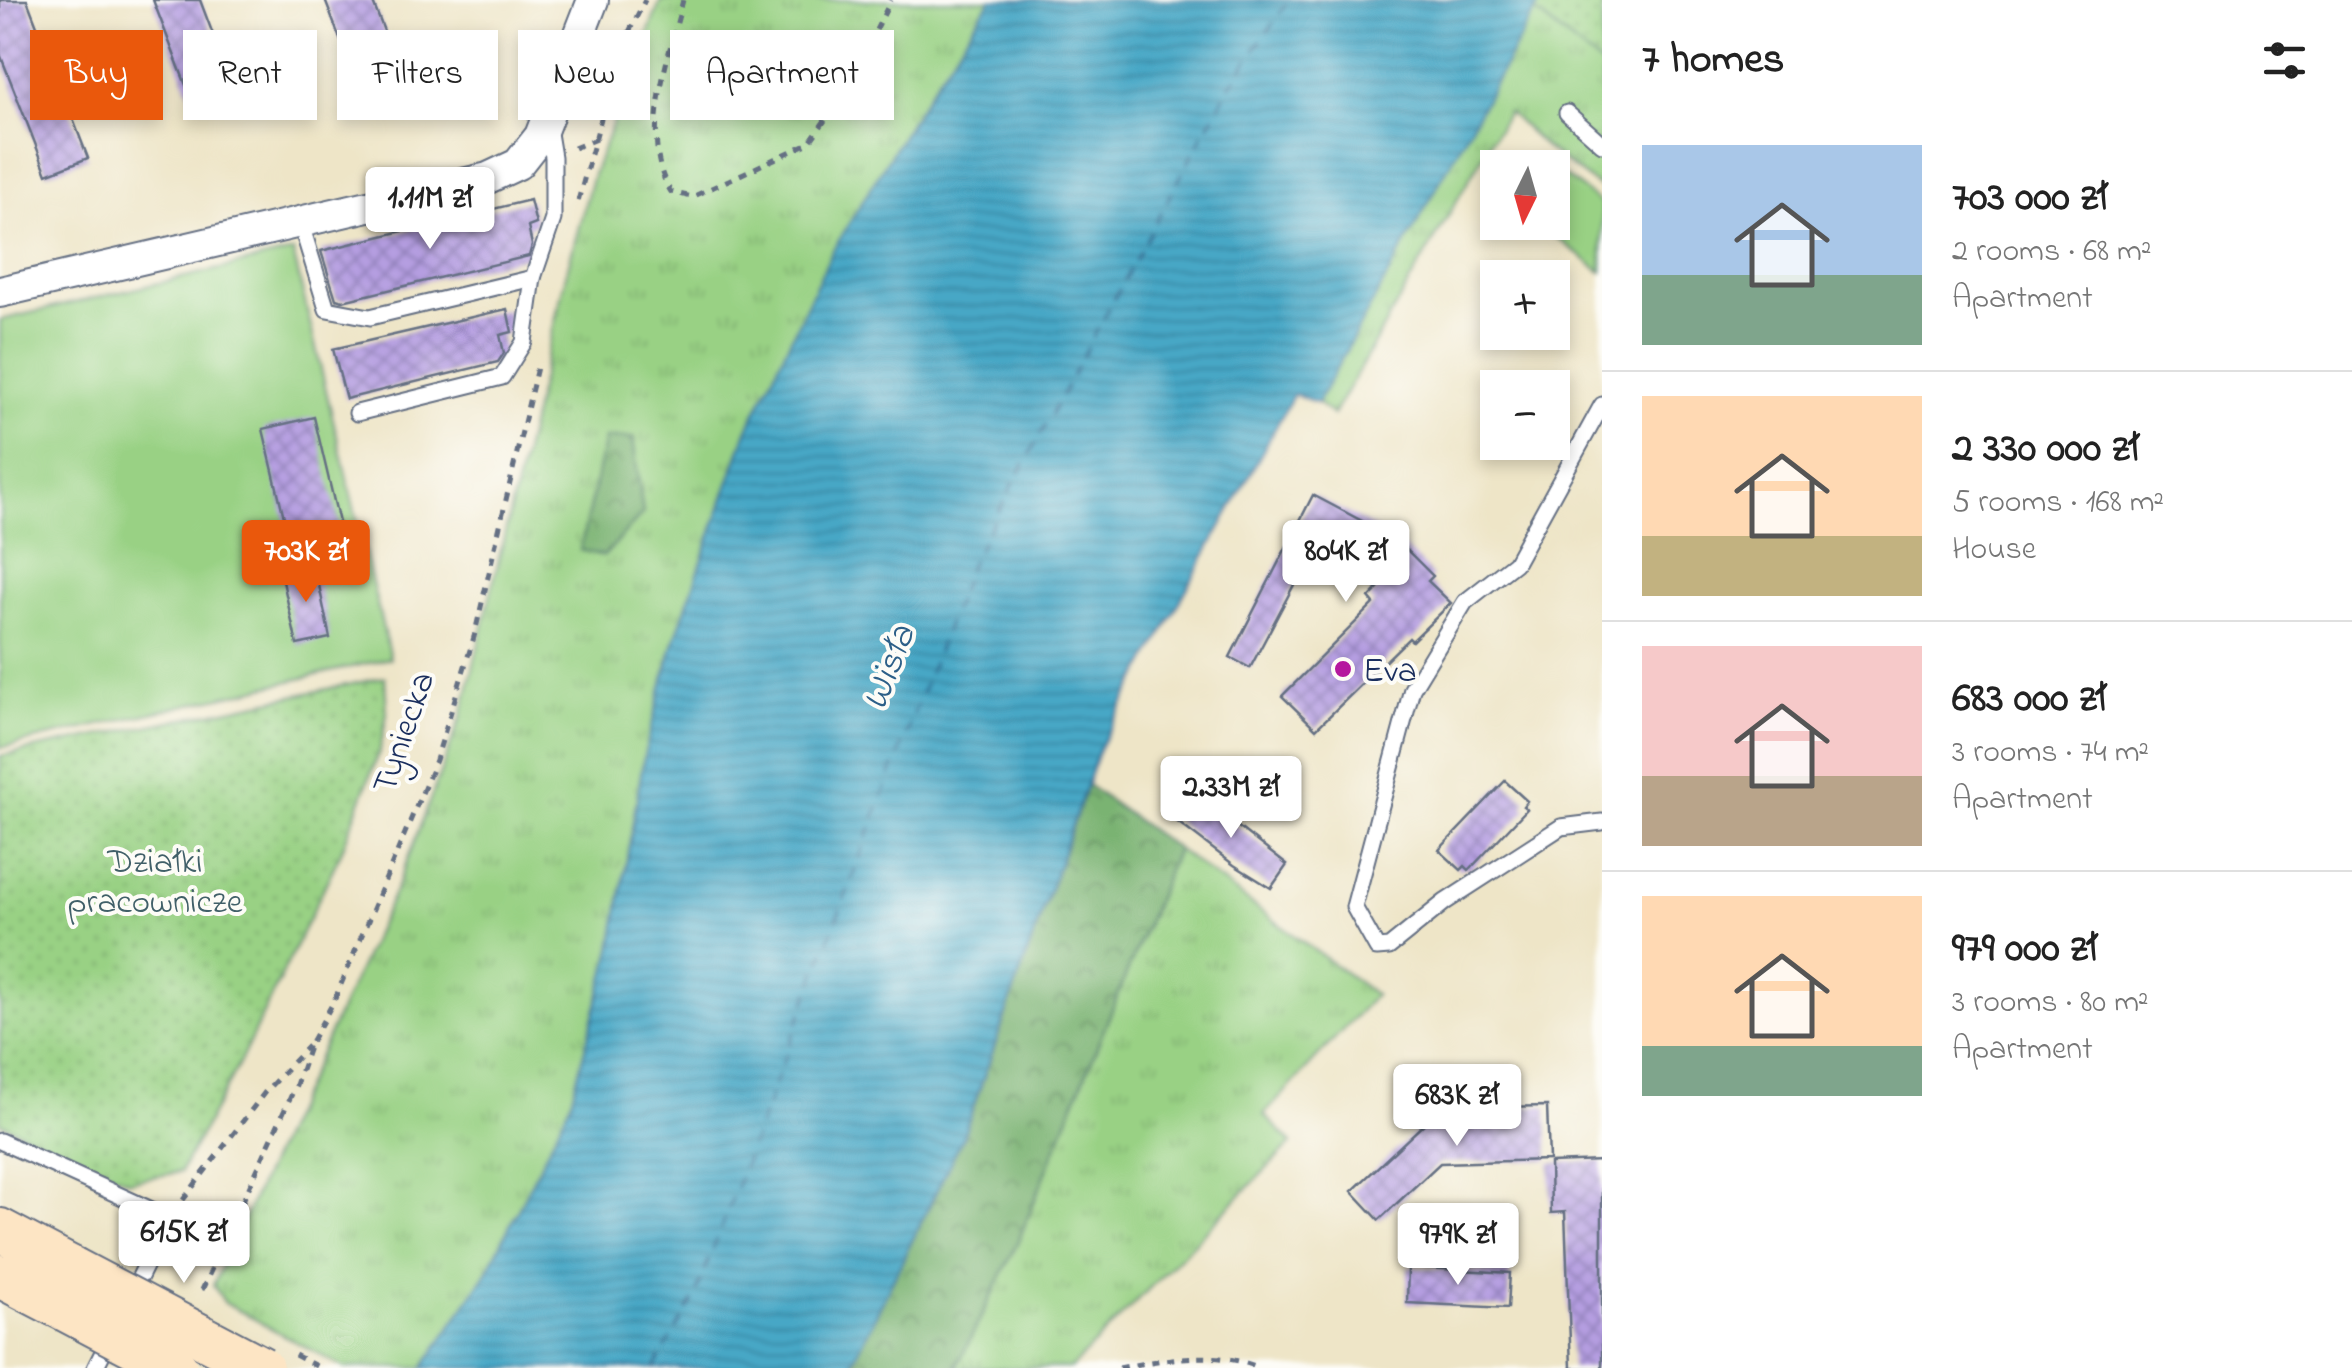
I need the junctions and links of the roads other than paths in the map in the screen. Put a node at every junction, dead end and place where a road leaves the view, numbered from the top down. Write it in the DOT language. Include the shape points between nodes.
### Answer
graph roads {
  1 [pos="594,0"];
  2 [pos="582,30"];
  3 [pos="1567,113"];
  4 [pos="545,120"];
  5 [pos="546,120"];
  6 [pos="1602,144"];
  7 [pos="300,221"];
  8 [pos="532,278"];
  9 [pos="0,292"];
  10 [pos="1602,405"];
  11 [pos="357,413"];
  12 [pos="1602,822"];
  13 [pos="0,1142"];
  14 [pos="0,1230"];
  15 [pos="0,1276"];
  16 [pos="63,1286"];
  17 [pos="96,1368"];
  18 [pos="176,1368"];
  19 [pos="262,1368"];
  1 -- 2 [label="street"];
  3 -- 6 [label="lane"];
  4 -- 7 [label="street" via="518,164 488,178"];
  5 -- 8 [label="lane" via="553,219"];
  7 -- 8 [label="lane" via="328,309 370,316"];
  7 -- 9 [label="street"];
  8 -- 11 [label="lane" via="524,342 502,377"];
  10 -- 12 [label="lane" via="1515,564 1465,602 1412,689 1354,907 1377,948 1389,947 1561,827"];
  13 -- 17 [label="lane" via="169,1218"];
  14 -- 16 [label="main road"];
  15 -- 16 [label="main road"];
  16 -- 18 [label="main road, bridge"];
  16 -- 19 [label="main road, bridge"];
}
